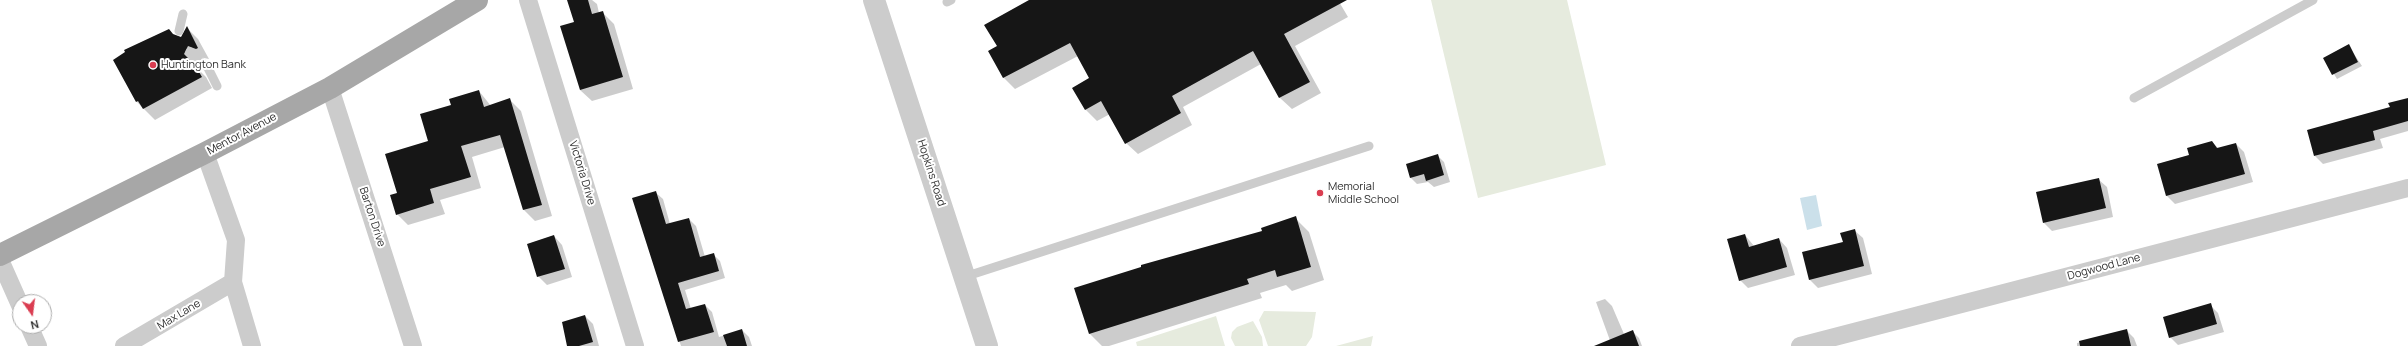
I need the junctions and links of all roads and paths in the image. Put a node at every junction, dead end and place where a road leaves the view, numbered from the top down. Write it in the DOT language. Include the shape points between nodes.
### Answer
graph roads {
  1 [pos="477,0"];
  2 [pos="528,0"];
  3 [pos="874,0"];
  4 [pos="2313,0"];
  5 [pos="183,14"];
  6 [pos="179,31"];
  7 [pos="190,52"];
  8 [pos="217,86"];
  9 [pos="330,88"];
  10 [pos="2134,98"];
  11 [pos="1369,146"];
  12 [pos="205,153"];
  13 [pos="2408,188"];
  14 [pos="0,254"];
  15 [pos="0,260"];
  16 [pos="964,277"];
  17 [pos="233,282"];
  18 [pos="15,294"];
  19 [pos="33,334"];
  20 [pos="142,342"];
  21 [pos="38,346"];
  22 [pos="124,346"];
  23 [pos="252,346"];
  24 [pos="413,346"];
  25 [pos="635,346"];
  26 [pos="987,346"];
  27 [pos="1800,346"];
  1 -- 9 [label="main road, Mentor Avenue"];
  2 -- 25 [label="street, Victoria Drive"];
  3 -- 16 [label="street, Hopkins Road"];
  4 -- 10 [label="lane"];
  5 -- 6 [label="lane"];
  7 -- 8 [label="lane" via="208,68"];
  9 -- 12 [label="main road, Mentor Avenue"];
  9 -- 24 [label="street, Barton Drive"];
  11 -- 16 [label="lane"];
  12 -- 14 [label="main road, Mentor Avenue"];
  12 -- 17 [label="street" via="236,240"];
  13 -- 27 [label="street, Dogwood Lane"];
  15 -- 18 [label="street"];
  16 -- 26 [label="street, Hopkins Road"];
  17 -- 20 [label="street, Max Lane"];
  17 -- 23 [label="street"];
  19 -- 21 [label="street"];
  20 -- 22 [label="street, Max Lane"];
}
